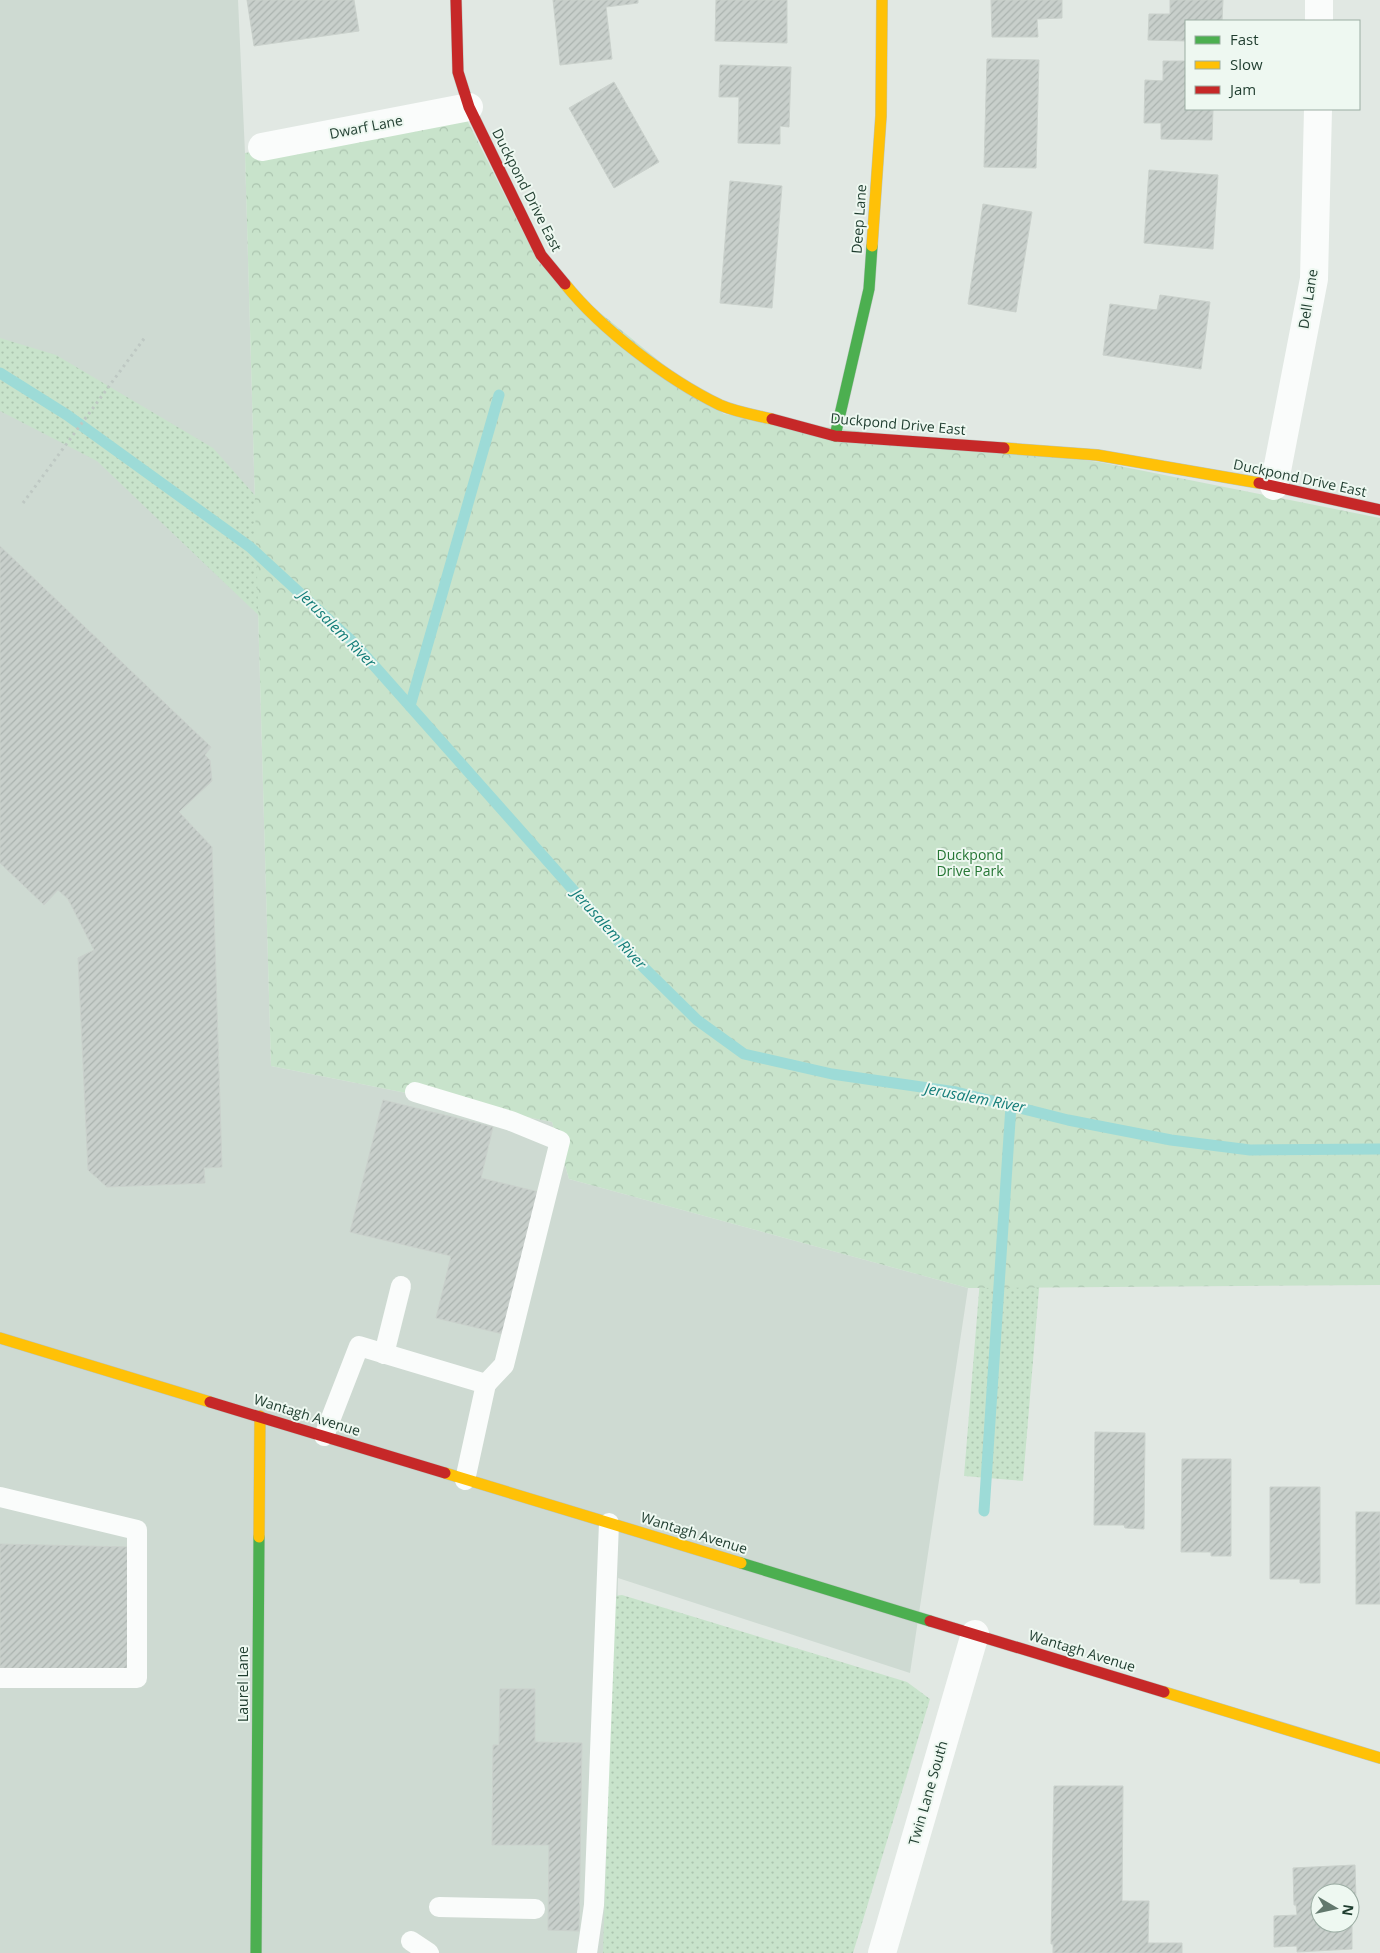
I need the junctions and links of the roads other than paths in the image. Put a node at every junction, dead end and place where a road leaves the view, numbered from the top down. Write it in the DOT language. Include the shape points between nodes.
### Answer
graph roads {
  1 [pos="456,0"];
  2 [pos="882,0"];
  3 [pos="1319,0"];
  4 [pos="1318,20"];
  5 [pos="469,107"];
  6 [pos="1318,110"];
  7 [pos="262,147"];
  8 [pos="835,436"];
  9 [pos="1274,486"];
  10 [pos="1380,510"];
  11 [pos="415,1092"];
  12 [pos="401,1286"];
  13 [pos="0,1338"];
  14 [pos="384,1354"];
  15 [pos="486,1384"];
  16 [pos="260,1416"];
  17 [pos="324,1436"];
  18 [pos="465,1480"];
  19 [pos="0,1497"];
  20 [pos="609,1523"];
  21 [pos="975,1634"];
  22 [pos="0,1678"];
  23 [pos="1380,1758"];
  24 [pos="439,1907"];
  25 [pos="535,1909"];
  26 [pos="411,1941"];
  27 [pos="256,1953"];
  28 [pos="429,1953"];
  29 [pos="587,1953"];
  30 [pos="882,1953"];
  1 -- 5 [label="street, Duckpond Drive East" via="458,72"];
  2 -- 8 [label="street, Deep Lane" via="881,116 869,289"];
  3 -- 4 [label="street"];
  5 -- 7 [label="street, Dwarf Lane"];
  5 -- 8 [label="street, Duckpond Drive East" via="541,256 585,309 672,378 722,406"];
  6 -- 9 [label="street, Dell Lane" via="1314,279"];
  8 -- 9 [label="street, Duckpond Drive East" via="1097,455"];
  9 -- 10 [label="street, Duckpond Drive East"];
  11 -- 15 [label="lane" via="511,1121 560,1141 504,1365"];
  12 -- 14 [label="lane"];
  13 -- 16 [label="street, Wantagh Avenue"];
  14 -- 15 [label="lane"];
  14 -- 17 [label="lane" via="359,1346"];
  15 -- 18 [label="lane"];
  16 -- 17 [label="street, Wantagh Avenue"];
  16 -- 27 [label="street, Laurel Lane"];
  17 -- 18 [label="street, Wantagh Avenue"];
  18 -- 20 [label="street, Wantagh Avenue"];
  19 -- 22 [label="lane" via="137,1530 137,1678"];
  20 -- 21 [label="street, Wantagh Avenue"];
  20 -- 29 [label="lane" via="594,1906"];
  21 -- 23 [label="street, Wantagh Avenue"];
  21 -- 30 [label="street, Twin Lane South"];
  24 -- 25 [label="lane"];
  26 -- 28 [label="lane"];
}
